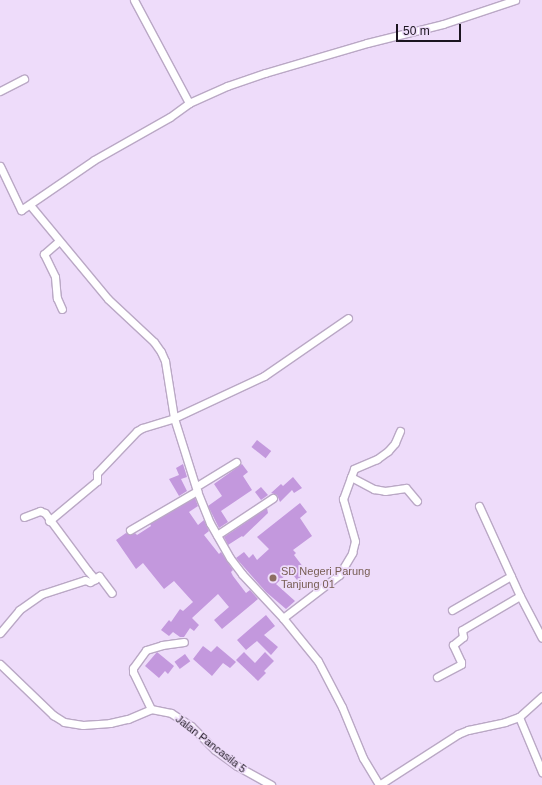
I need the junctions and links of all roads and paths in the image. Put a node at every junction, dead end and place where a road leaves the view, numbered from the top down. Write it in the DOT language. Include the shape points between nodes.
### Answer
graph roads {
  1 [pos="134,0"];
  2 [pos="515,0"];
  3 [pos="24,78"];
  4 [pos="0,91"];
  5 [pos="189,103"];
  6 [pos="0,166"];
  7 [pos="30,205"];
  8 [pos="59,241"];
  9 [pos="62,310"];
  10 [pos="348,318"];
  11 [pos="174,418"];
  12 [pos="400,431"];
  13 [pos="236,462"];
  14 [pos="351,477"];
  15 [pos="197,489"];
  16 [pos="273,498"];
  17 [pos="417,501"];
  18 [pos="479,506"];
  19 [pos="24,517"];
  20 [pos="49,521"];
  21 [pos="130,530"];
  22 [pos="217,535"];
  23 [pos="511,576"];
  24 [pos="95,579"];
  25 [pos="112,593"];
  26 [pos="520,596"];
  27 [pos="452,610"];
  28 [pos="283,618"];
  29 [pos="0,633"];
  30 [pos="542,638"];
  31 [pos="184,642"];
  32 [pos="0,664"];
  33 [pos="437,677"];
  34 [pos="542,696"];
  35 [pos="151,709"];
  36 [pos="519,717"];
  37 [pos="542,772"];
  38 [pos="271,785"];
  39 [pos="379,785"];
  1 -- 5 [label="street"];
  2 -- 5 [label="street" via="443,24 265,73"];
  3 -- 4 [label="street"];
  5 -- 7 [label="street" via="170,117 94,160"];
  6 -- 7 [label="street" via="21,210"];
  7 -- 8 [label="street"];
  8 -- 9 [label="street" via="44,254 55,277 56,298"];
  8 -- 11 [label="street" via="108,299 154,342 161,352 165,361"];
  10 -- 11 [label="street" via="264,376"];
  11 -- 15 [label="street"];
  11 -- 20 [label="street" via="137,431 97,473 97,481"];
  12 -- 14 [label="street" via="388,451 354,469"];
  13 -- 15 [label="street"];
  14 -- 17 [label="street" via="385,492 406,488"];
  14 -- 28 [label="street" via="343,499 355,541 352,553 339,575"];
  15 -- 21 [label="street"];
  15 -- 22 [label="street"];
  16 -- 22 [label="street"];
  18 -- 23 [label="street"];
  19 -- 20 [label="street" via="40,511 45,513"];
  20 -- 24 [label="street"];
  22 -- 28 [label="street" via="242,574"];
  23 -- 26 [label="street"];
  23 -- 27 [label="street"];
  24 -- 25 [label="street" via="99,576"];
  24 -- 29 [label="street" via="42,594 19,610"];
  26 -- 30 [label="street"];
  26 -- 33 [label="street" via="462,630 463,637 453,645 460,664"];
  28 -- 39 [label="street" via="318,661 344,712 363,758"];
  31 -- 35 [label="street" via="146,650 133,668"];
  32 -- 35 [label="street" via="53,715 64,722 83,725 119,721"];
  34 -- 36 [label="street"];
  35 -- 38 [label="street, Jalan Pancasila 5" via="171,713 237,766"];
  36 -- 37 [label="street"];
  36 -- 39 [label="street" via="458,734"];
}
